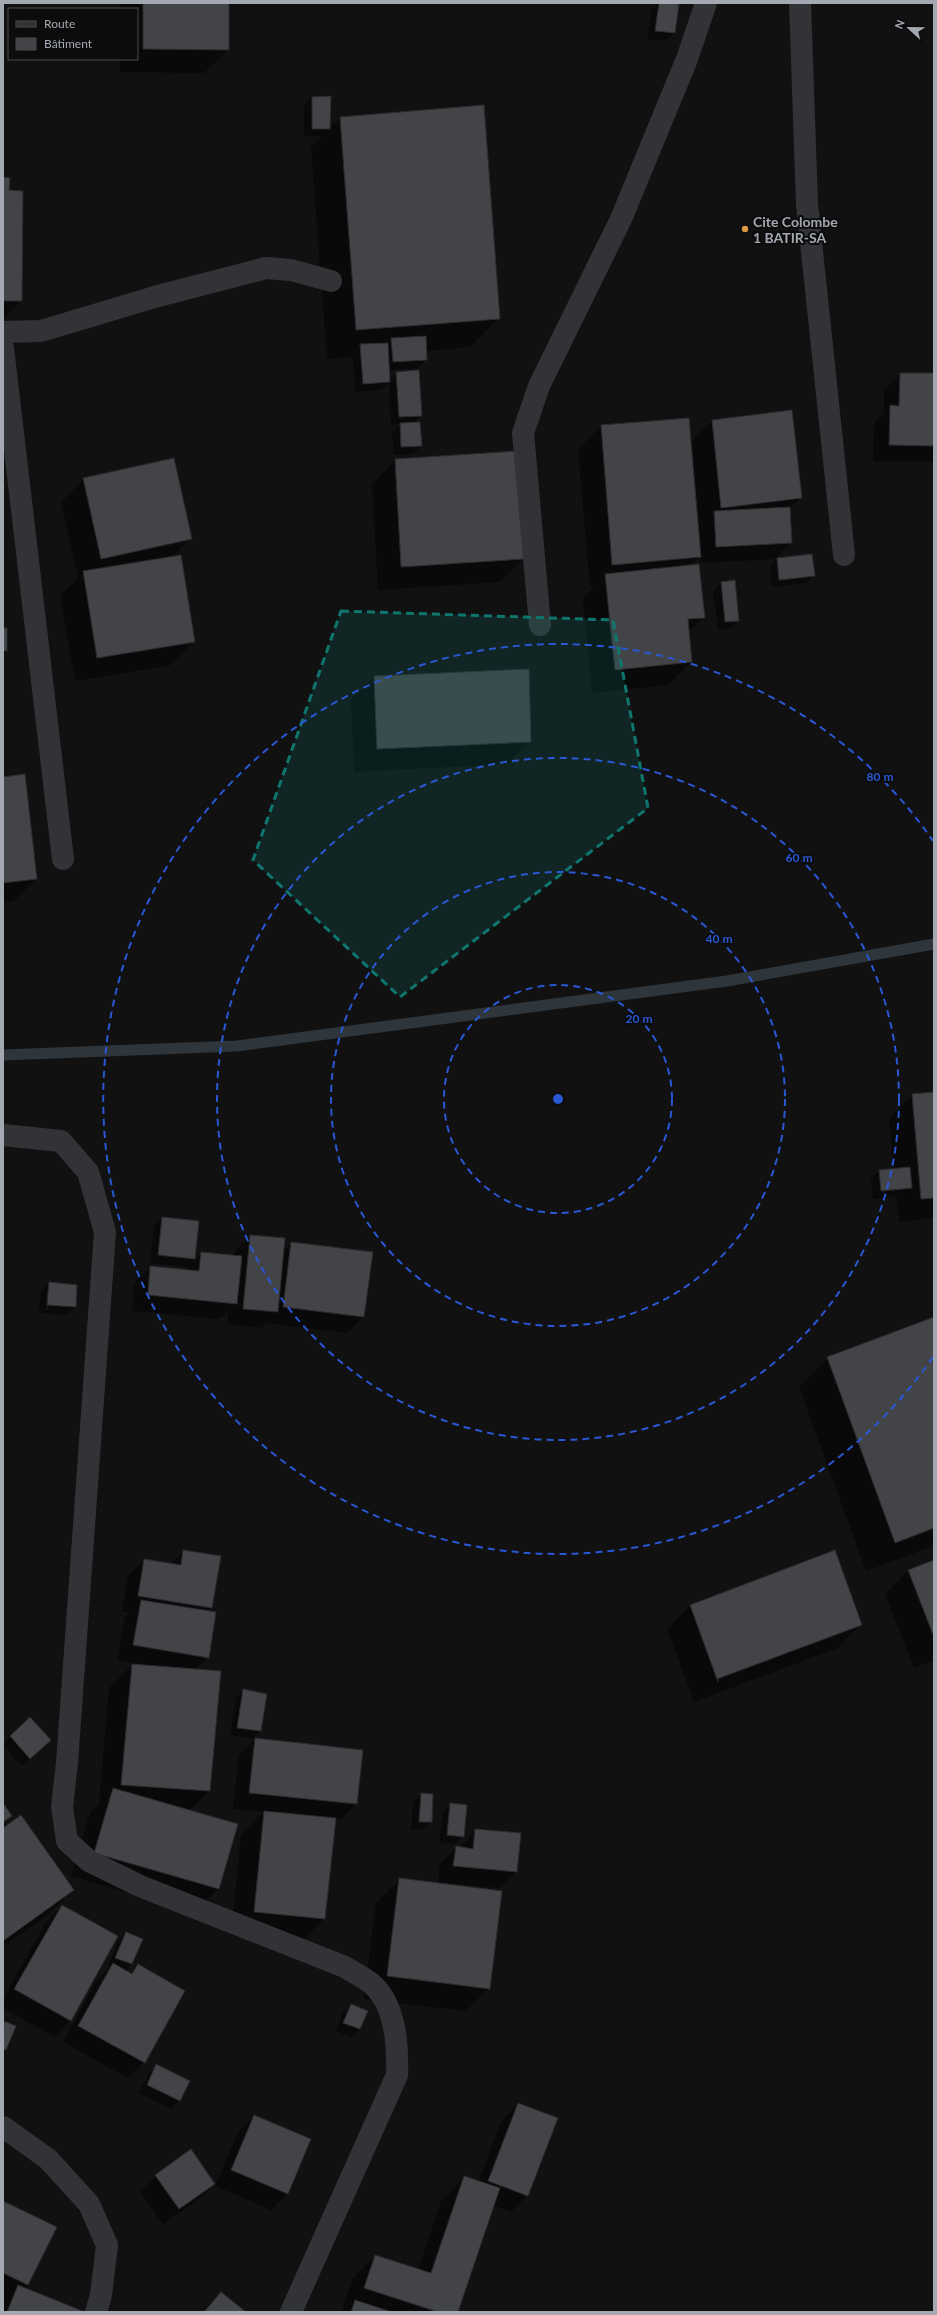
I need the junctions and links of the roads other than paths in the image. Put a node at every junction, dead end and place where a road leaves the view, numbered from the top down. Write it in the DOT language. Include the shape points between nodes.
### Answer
graph roads {
  1 [pos="706,3"];
  2 [pos="800,3"];
  3 [pos="331,281"];
  4 [pos="3,332"];
  5 [pos="3,348"];
  6 [pos="844,555"];
  7 [pos="540,625"];
  8 [pos="63,859"];
  9 [pos="3,1135"];
  10 [pos="3,2127"];
  11 [pos="96,2312"];
  12 [pos="292,2312"];
  1 -- 7 [label="street" via="687,59 621,219 539,386 523,433"];
  2 -- 6 [label="street" via="807,204"];
  3 -- 4 [label="street" via="291,270 266,268 158,296 40,331"];
  5 -- 8 [label="street"];
  9 -- 12 [label="street" via="61,1141 88,1172 105,1232 62,1807 67,1841 89,1861 140,1886 345,1967 374,1986 391,2012 398,2050 397,2075"];
  10 -- 11 [label="street" via="48,2158 89,2204 107,2245 101,2295"];
}
